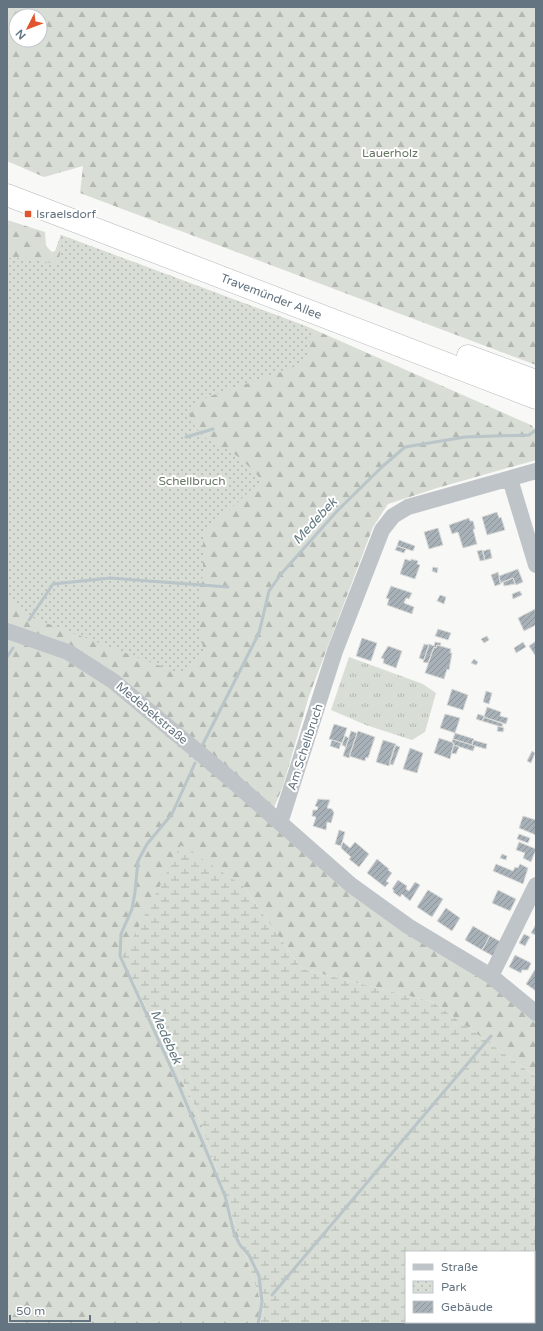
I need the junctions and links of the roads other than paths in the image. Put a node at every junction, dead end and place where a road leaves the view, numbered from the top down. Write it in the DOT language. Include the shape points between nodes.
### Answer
graph roads {
  1 [pos="7,179"];
  2 [pos="7,195"];
  3 [pos="449,365"];
  4 [pos="536,381"];
  5 [pos="536,398"];
  6 [pos="536,409"];
  7 [pos="536,471"];
  8 [pos="510,479"];
  9 [pos="536,565"];
  10 [pos="7,631"];
  11 [pos="280,823"];
  12 [pos="536,884"];
  13 [pos="491,976"];
  14 [pos="536,1013"];
  1 -- 4 [label="highway, Travemünder Allee"];
  2 -- 3 [label="highway, Travemünder Allee"];
  3 -- 5 [label="highway, Travemünder Allee"];
  3 -- 6 [label="highway"];
  7 -- 8 [label="street, Am Schellbruch"];
  8 -- 9 [label="street"];
  8 -- 11 [label="street, Am Schellbruch" via="408,507 393,516 382,530 335,651"];
  10 -- 11 [label="street, Medebekstraße" via="68,652 113,681"];
  11 -- 13 [label="street" via="351,885 408,926"];
  12 -- 13 [label="street"];
  13 -- 14 [label="street"];
}
